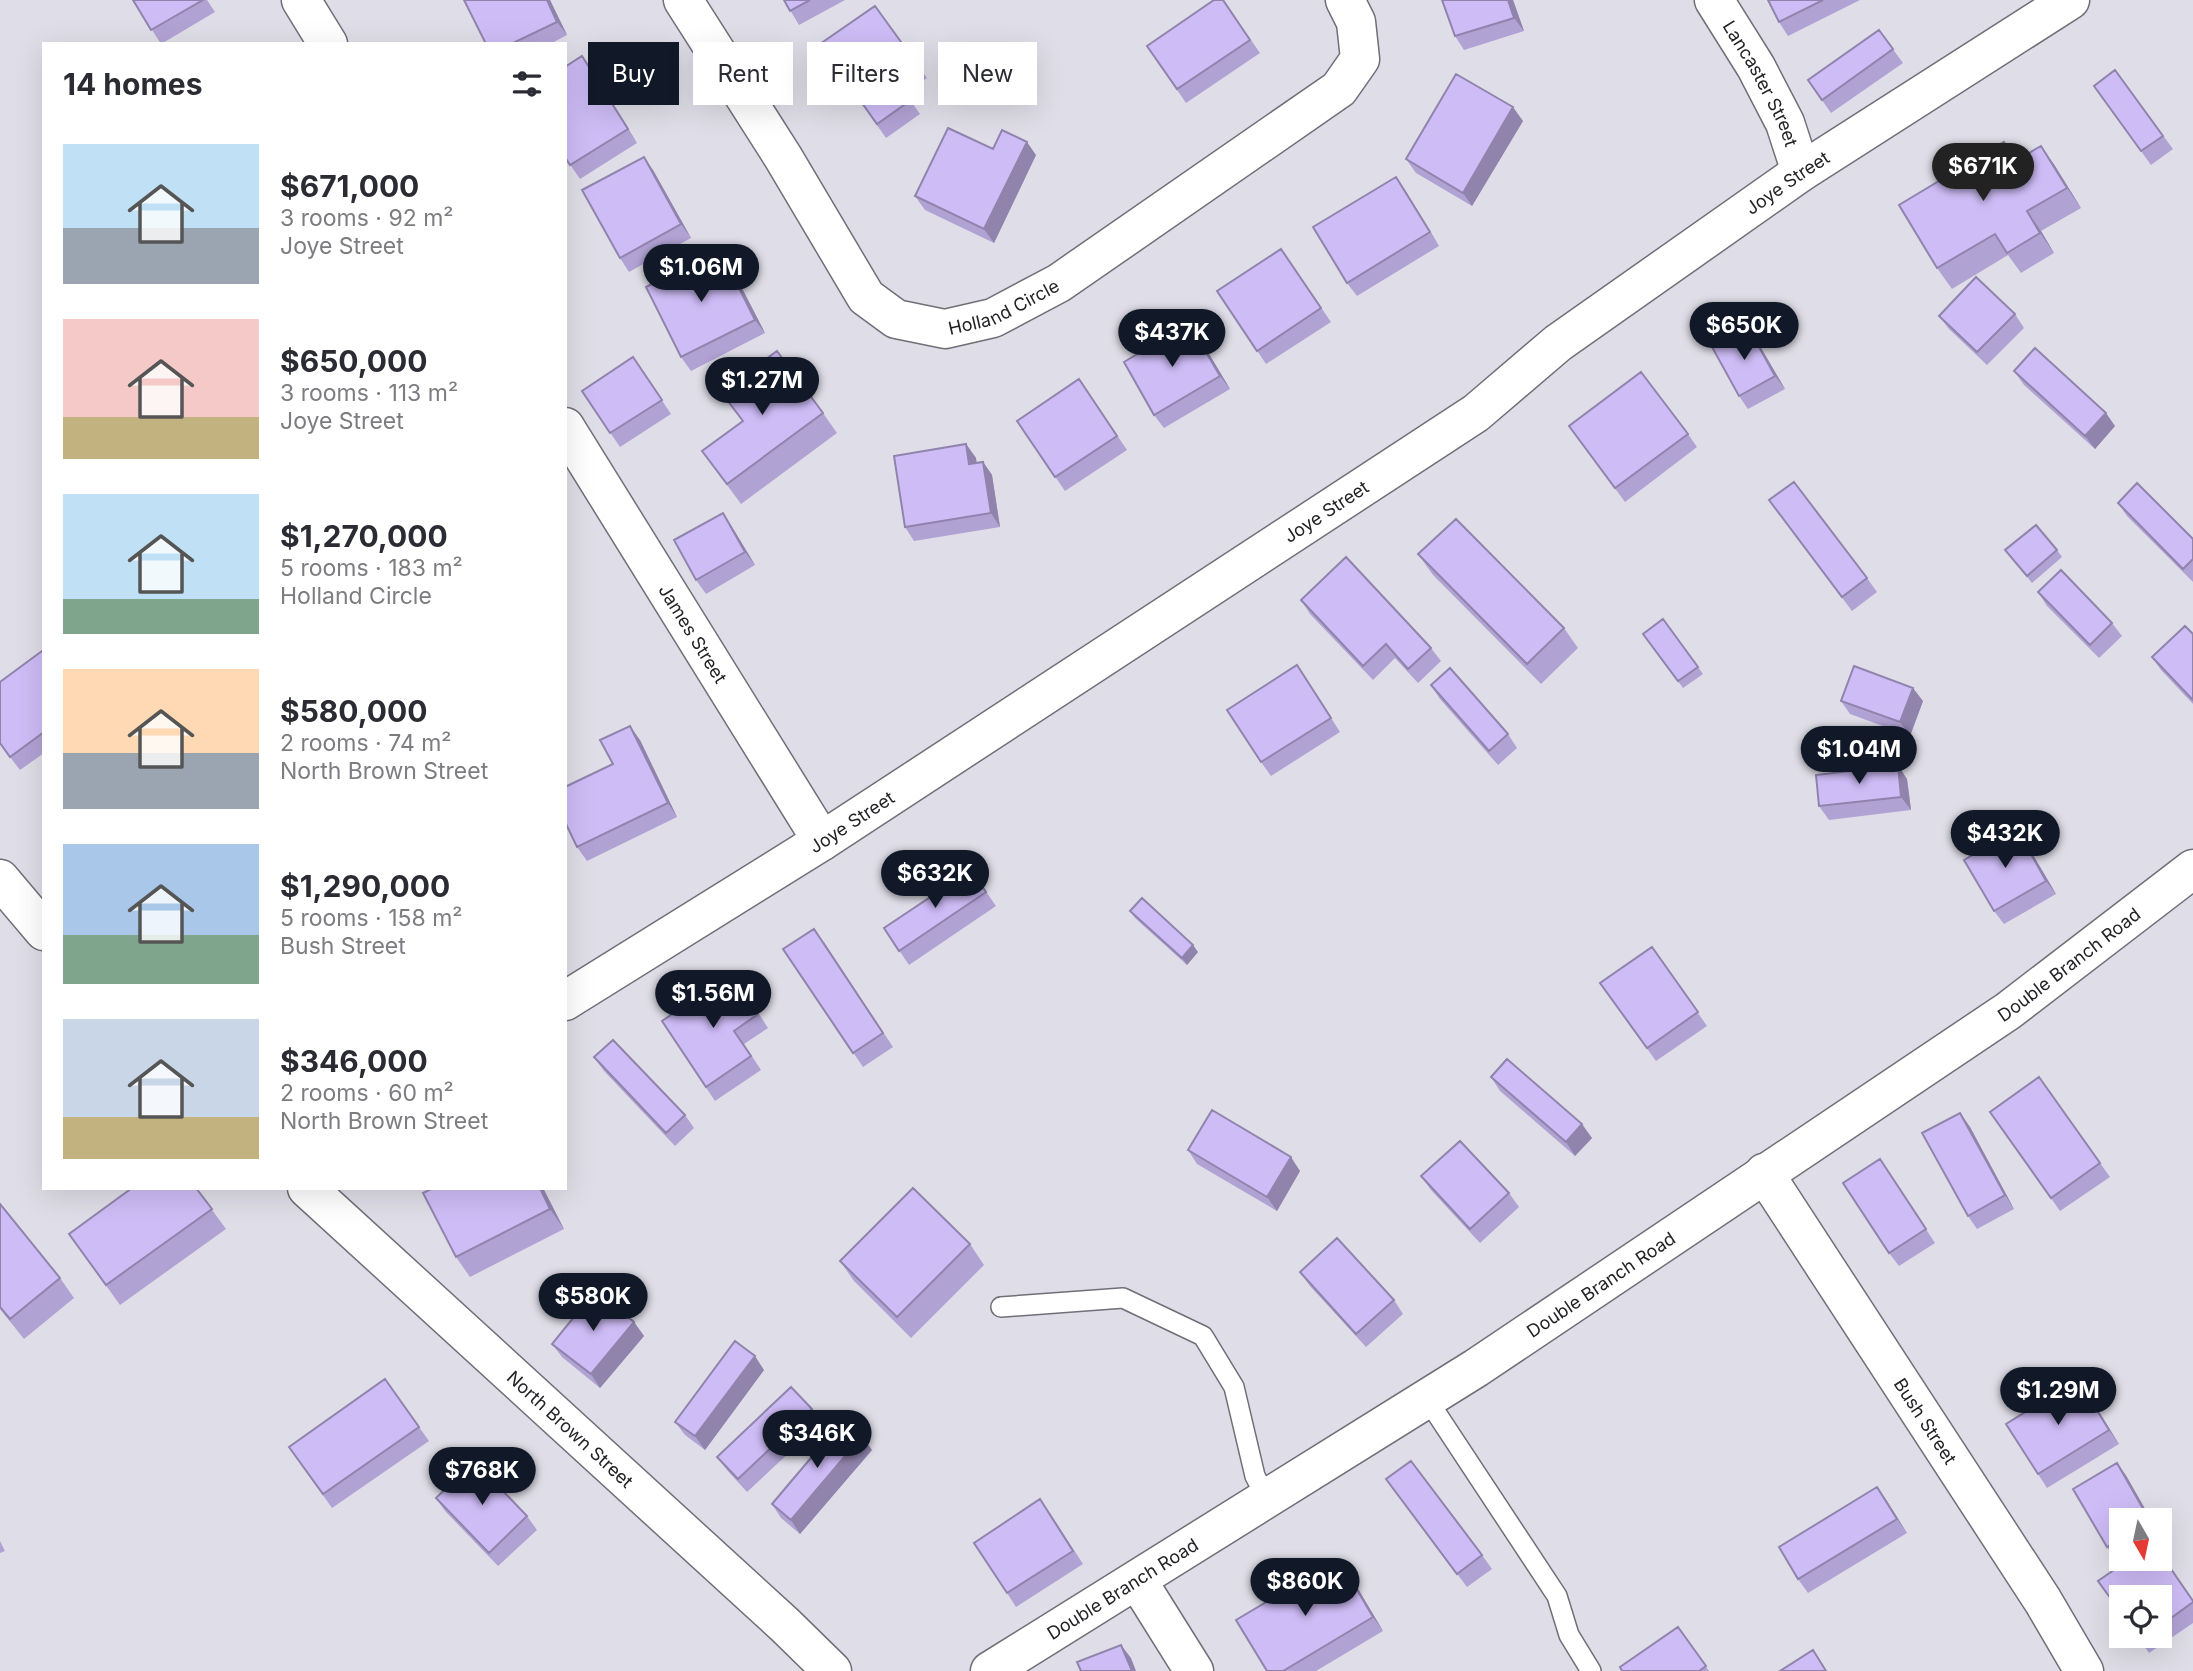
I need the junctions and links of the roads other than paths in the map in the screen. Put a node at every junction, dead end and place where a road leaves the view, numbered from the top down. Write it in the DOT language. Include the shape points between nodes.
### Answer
graph roads {
  1 [pos="301,0"];
  2 [pos="683,0"];
  3 [pos="1345,0"];
  4 [pos="1714,0"];
  5 [pos="2070,0"];
  6 [pos="327,42"];
  7 [pos="1801,172"];
  8 [pos="567,430"];
  9 [pos="822,841"];
  10 [pos="2193,869"];
  11 [pos="0,879"];
  12 [pos="42,928"];
  13 [pos="567,1000"];
  14 [pos="1764,1173"];
  15 [pos="309,1190"];
  16 [pos="1001,1307"];
  17 [pos="1427,1399"];
  18 [pos="1267,1499"];
  19 [pos="1137,1580"];
  20 [pos="832,1671"];
  21 [pos="990,1671"];
  22 [pos="1194,1671"];
  23 [pos="1591,1671"];
  24 [pos="2084,1671"];
  1 -- 6 [label="street"];
  2 -- 3 [label="street, Holland Circle" via="866,297 896,319 945,330 993,318 1059,283 1339,89 1360,58 1356,22"];
  4 -- 7 [label="street, Lancaster Street" via="1785,123"];
  5 -- 7 [label="street, Joye Street"];
  7 -- 9 [label="street, Joye Street" via="1558,344 1476,413"];
  8 -- 9 [label="street, James Street"];
  9 -- 13 [label="street, Joye Street"];
  10 -- 14 [label="street, Double Branch Road" via="2008,1011"];
  11 -- 12 [label="street"];
  14 -- 17 [label="street, Double Branch Road"];
  14 -- 24 [label="street, Bush Street"];
  15 -- 20 [label="street, North Brown Street"];
  16 -- 18 [label="lane" via="1123,1298 1203,1336 1234,1387 1255,1476"];
  17 -- 18 [label="street, Double Branch Road"];
  17 -- 23 [label="lane" via="1557,1596 1569,1635"];
  18 -- 19 [label="street, Double Branch Road"];
  19 -- 21 [label="street, Double Branch Road"];
  19 -- 22 [label="street"];
}
